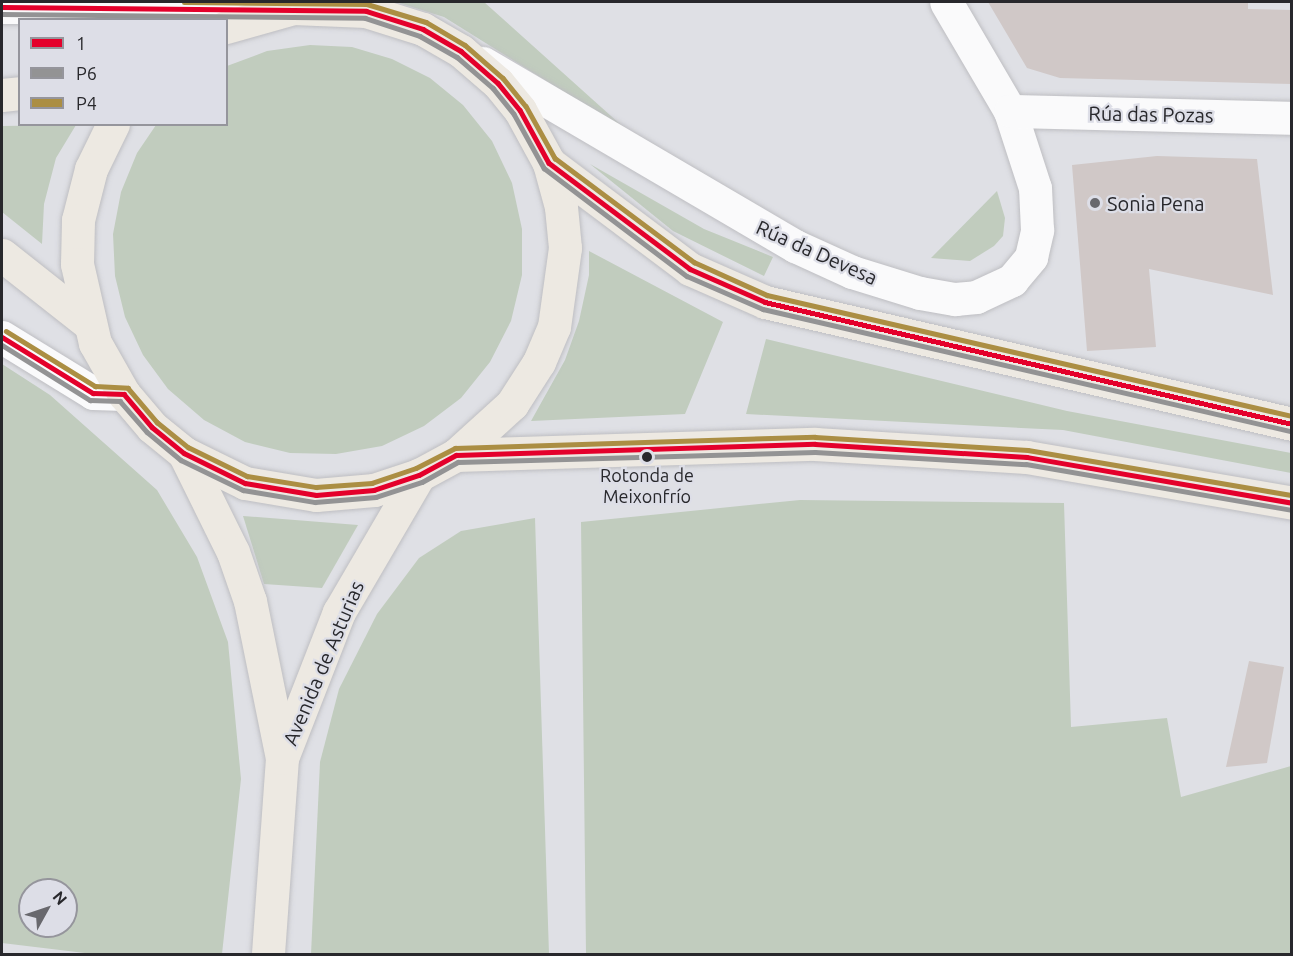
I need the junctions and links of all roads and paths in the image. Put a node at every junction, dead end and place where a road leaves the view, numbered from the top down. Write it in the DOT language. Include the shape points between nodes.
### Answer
graph roads {
  1 [pos="946,2"];
  2 [pos="2,7"];
  3 [pos="293,8"];
  4 [pos="228,26"];
  5 [pos="461,51"];
  6 [pos="18,93"];
  7 [pos="2,94"];
  8 [pos="1010,111"];
  9 [pos="1292,118"];
  10 [pos="112,126"];
  11 [pos="549,164"];
  12 [pos="2,255"];
  13 [pos="88,323"];
  14 [pos="2,337"];
  15 [pos="124,394"];
  16 [pos="1292,424"];
  17 [pos="184,453"];
  18 [pos="456,455"];
  19 [pos="419,475"];
  20 [pos="1292,503"];
  21 [pos="282,758"];
  22 [pos="268,945"];
  1 -- 8 [label="street, Rúa da Devesa"];
  2 -- 3 [label="street"];
  3 -- 4 [label="main road"];
  3 -- 5 [label="main road" via="366,11 423,29"];
  5 -- 8 [label="street, Rúa da Devesa" via="795,246 892,285 955,299 1002,288 1023,269 1035,245 1035,188"];
  5 -- 11 [label="main road" via="498,83 520,111"];
  6 -- 7 [label="main road"];
  8 -- 9 [label="street, Rúa das Pozas"];
  10 -- 13 [label="main road" via="91,169 78,220 77,264"];
  11 -- 16 [label="main road" via="690,268 765,302"];
  11 -- 18 [label="main road" via="561,207 566,248 554,327 539,362 512,404"];
  12 -- 13 [label="main road"];
  13 -- 15 [label="main road"];
  14 -- 15 [label="street" via="93,393"];
  15 -- 17 [label="main road" via="152,427"];
  17 -- 19 [label="main road" via="245,483 316,495 374,490"];
  17 -- 21 [label="main road, Avenida de Asturias" via="233,552 250,601"];
  18 -- 19 [label="main road"];
  18 -- 20 [label="main road" via="815,444 1027,457"];
  19 -- 21 [label="main road, Avenida de Asturias" via="339,612"];
  21 -- 22 [label="main road, Avenida de Asturias"];
}
